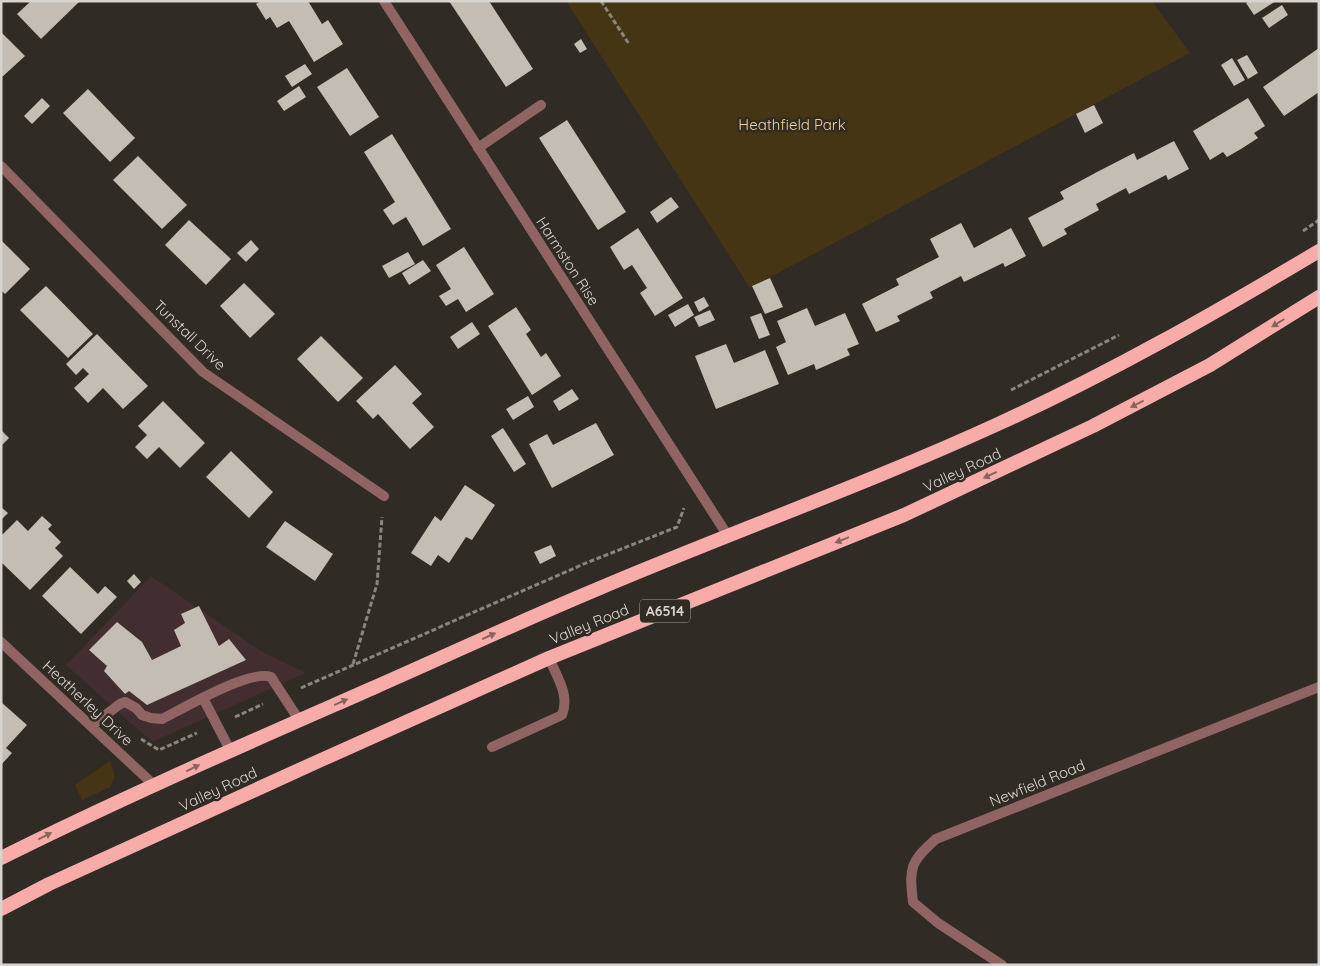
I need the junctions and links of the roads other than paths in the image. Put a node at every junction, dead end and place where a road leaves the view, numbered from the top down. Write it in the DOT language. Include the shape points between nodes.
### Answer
graph roads {
  1 [pos="384,1"];
  2 [pos="542,105"];
  3 [pos="478,148"];
  4 [pos="1,166"];
  5 [pos="1319,251"];
  6 [pos="1319,297"];
  7 [pos="384,496"];
  8 [pos="728,536"];
  9 [pos="1,642"];
  10 [pos="549,658"];
  11 [pos="1319,687"];
  12 [pos="203,698"];
  13 [pos="299,720"];
  14 [pos="91,726"];
  15 [pos="492,747"];
  16 [pos="230,750"];
  17 [pos="155,786"];
  18 [pos="1,858"];
  19 [pos="1,909"];
  20 [pos="1002,965"];
  1 -- 3 [label="street, Harmston Rise"];
  2 -- 3 [label="street"];
  3 -- 8 [label="street, Harmston Rise"];
  4 -- 7 [label="street, Tunstall Drive" via="204,372"];
  5 -- 8 [label="highway, Valley Road" via="1228,306 998,424"];
  6 -- 10 [label="highway, Valley Road / A6514, one-way" via="1210,366 1093,426 913,511"];
  13 -- 8 [label="highway, Valley Road, one-way" via="599,588"];
  9 -- 14 [label="street, Heatherley Drive"];
  10 -- 15 [label="street" via="565,693 562,715"];
  10 -- 19 [label="highway, Valley Road / A6514" via="94,863"];
  11 -- 20 [label="street, Newfield Road" via="936,839 917,856 910,875 913,902 938,923"];
  12 -- 13 [label="street" via="264,674 271,677"];
  12 -- 14 [label="street" via="162,719 142,715 125,702"];
  12 -- 16 [label="street"];
  13 -- 16 [label="highway, Valley Road"];
  14 -- 17 [label="street, Heatherley Drive"];
  17 -- 16 [label="highway, Valley Road, one-way"];
  18 -- 17 [label="highway, Valley Road, one-way"];
}
